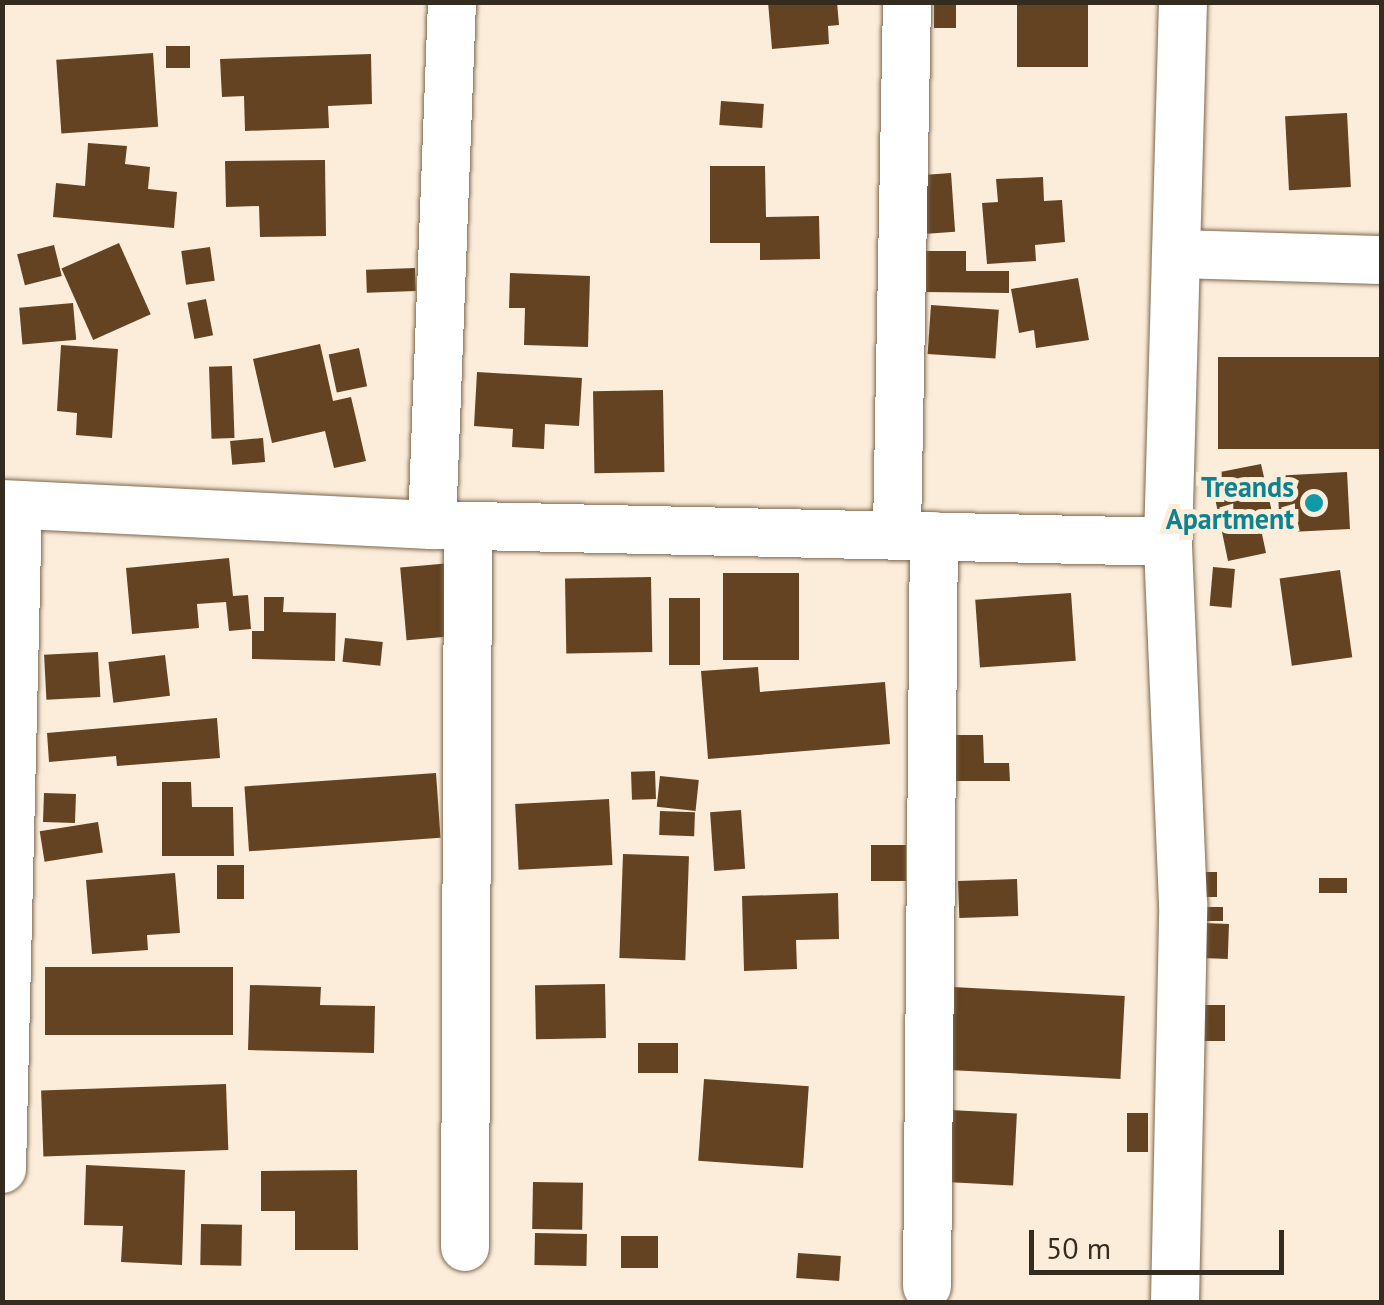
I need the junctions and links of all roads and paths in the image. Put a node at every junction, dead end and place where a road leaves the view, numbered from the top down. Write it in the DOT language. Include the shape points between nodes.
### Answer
graph roads {
  1 [pos="452,2"];
  2 [pos="907,2"];
  3 [pos="1183,2"];
  4 [pos="1176,254"];
  5 [pos="1382,260"];
  6 [pos="10,505"];
  7 [pos="450,526"];
  8 [pos="915,534"];
  9 [pos="1168,542"];
  10 [pos="2,1169"];
  11 [pos="465,1247"];
  12 [pos="928,1286"];
  13 [pos="1174,1302"];
  1 -- 7 [label="street"];
  2 -- 8 [label="street"];
  3 -- 4 [label="street"];
  4 -- 5 [label="street"];
  4 -- 9 [label="street"];
  6 -- 7 [label="street"];
  6 -- 10 [label="street"];
  7 -- 8 [label="street"];
  7 -- 11 [label="street"];
  8 -- 9 [label="street"];
  8 -- 12 [label="street"];
  9 -- 13 [label="street" via="1183,904"];
}
